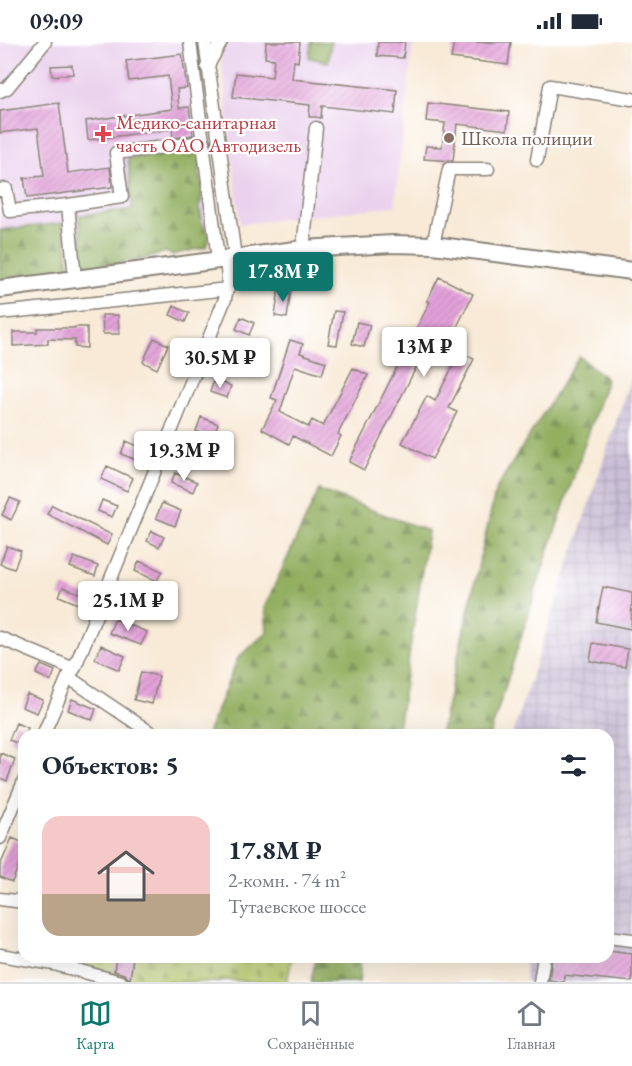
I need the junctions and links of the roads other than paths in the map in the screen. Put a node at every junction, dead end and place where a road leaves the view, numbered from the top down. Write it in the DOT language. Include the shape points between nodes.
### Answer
graph roads {
  1 [pos="45,42"];
  2 [pos="190,42"];
  3 [pos="205,42"];
  4 [pos="221,42"];
  5 [pos="207,67"];
  6 [pos="0,90"];
  7 [pos="632,99"];
  8 [pos="316,128"];
  9 [pos="204,142"];
  10 [pos="537,160"];
  11 [pos="488,170"];
  12 [pos="0,190"];
  13 [pos="68,205"];
  14 [pos="433,245"];
  15 [pos="303,249"];
  16 [pos="226,258"];
  17 [pos="632,271"];
  18 [pos="75,279"];
  19 [pos="0,289"];
  20 [pos="228,289"];
  21 [pos="0,313"];
  22 [pos="0,638"];
  23 [pos="71,673"];
  24 [pos="46,729"];
  25 [pos="146,729"];
  26 [pos="18,795"];
  27 [pos="0,838"];
  28 [pos="0,899"];
  29 [pos="18,901"];
  30 [pos="614,938"];
  31 [pos="632,940"];
  32 [pos="0,955"];
  33 [pos="18,958"];
  34 [pos="48,963"];
  35 [pos="543,963"];
  36 [pos="121,982"];
  37 [pos="540,982"];
  1 -- 6 [label="street"];
  2 -- 9 [label="street"];
  3 -- 5 [label="street"];
  4 -- 5 [label="street"];
  5 -- 16 [label="street"];
  7 -- 10 [label="street" via="550,86"];
  8 -- 15 [label="street"];
  9 -- 13 [label="street" via="116,153 122,197"];
  9 -- 16 [label="street"];
  11 -- 14 [label="street" via="449,169"];
  12 -- 13 [label="street" via="6,189 10,211"];
  13 -- 18 [label="street"];
  14 -- 15 [label="main road"];
  14 -- 17 [label="main road"];
  15 -- 16 [label="main road"];
  16 -- 18 [label="main road"];
  16 -- 20 [label="street"];
  18 -- 19 [label="main road"];
  20 -- 21 [label="street"];
  20 -- 23 [label="street"];
  22 -- 23 [label="street"];
  23 -- 24 [label="street"];
  23 -- 25 [label="street"];
  26 -- 27 [label="street"];
  28 -- 29 [label="street"];
  30 -- 31 [label="street"];
  32 -- 33 [label="street"];
  34 -- 36 [label="street"];
  35 -- 37 [label="street"];
}
